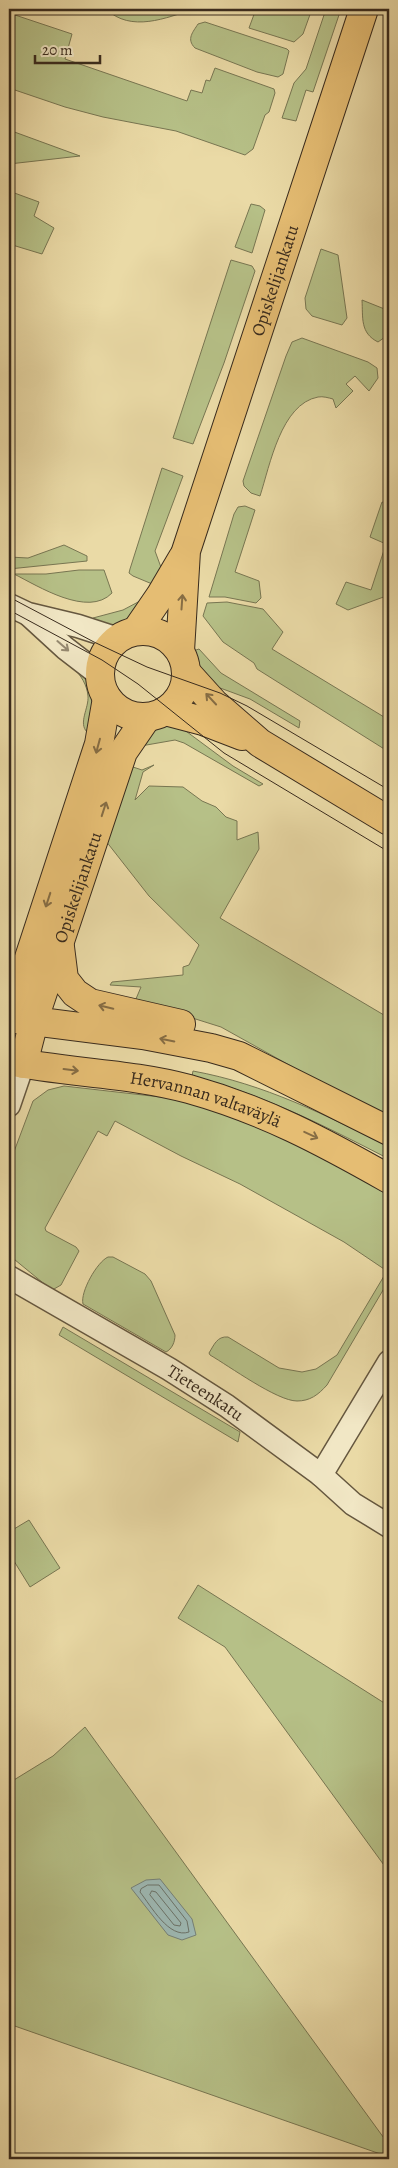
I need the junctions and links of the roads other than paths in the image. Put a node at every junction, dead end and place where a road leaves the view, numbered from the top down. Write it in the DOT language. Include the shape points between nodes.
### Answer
graph roads {
  1 [pos="364,9"];
  2 [pos="186,551"];
  3 [pos="18,609"];
  4 [pos="127,635"];
  5 [pos="183,662"];
  6 [pos="103,687"];
  7 [pos="156,714"];
  8 [pos="260,743"];
  9 [pos="389,820"];
  10 [pos="59,944"];
  11 [pos="15,1019"];
  12 [pos="16,1062"];
  13 [pos="294,1083"];
  14 [pos="9,1105"];
  15 [pos="389,1131"];
  16 [pos="389,1179"];
  17 [pos="9,1277"];
  18 [pos="389,1362"];
  19 [pos="321,1475"];
  20 [pos="389,1526"];
  1 -- 2 [label="main road, Opiskelijankatu"];
  2 -- 4 [label="main road, Opiskelijankatu" via="160,596"];
  5 -- 2 [label="main road, Opiskelijankatu, one-way"];
  3 -- 4 [label="street" via="78,626"];
  3 -- 6 [label="street, one-way" via="65,648"];
  4 -- 5 [label="main road" via="149,631 161,634 172,641"];
  4 -- 6 [label="main road" via="104,655"];
  5 -- 7 [label="main road" via="185,684 181,695"];
  8 -- 5 [label="main road, one-way" via="214,703"];
  6 -- 7 [label="main road" via="114,707 124,713 135,717"];
  6 -- 11 [label="main road, Opiskelijankatu, one-way" via="99,744"];
  7 -- 8 [label="main road" via="203,721"];
  10 -- 7 [label="main road, Opiskelijankatu, one-way" via="123,752"];
  8 -- 9 [label="main road"];
  10 -- 11 [label="main road, Opiskelijankatu"];
  13 -- 10 [label="main road, one-way" via="225,1035 90,1003 75,993 64,979"];
  11 -- 12 [label="main road, Opiskelijankatu"];
  13 -- 11 [label="main road, one-way" via="238,1056 211,1048 143,1035"];
  12 -- 14 [label="street"];
  12 -- 16 [label="main road, Hervannan valtaväylä, one-way" via="137,1078 236,1104 322,1140"];
  13 -- 15 [label="main road"];
  17 -- 19 [label="street, Tieteenkatu" via="169,1369 227,1406"];
  18 -- 19 [label="street"];
  19 -- 20 [label="street, Tieteenkatu" via="354,1504"];
}
